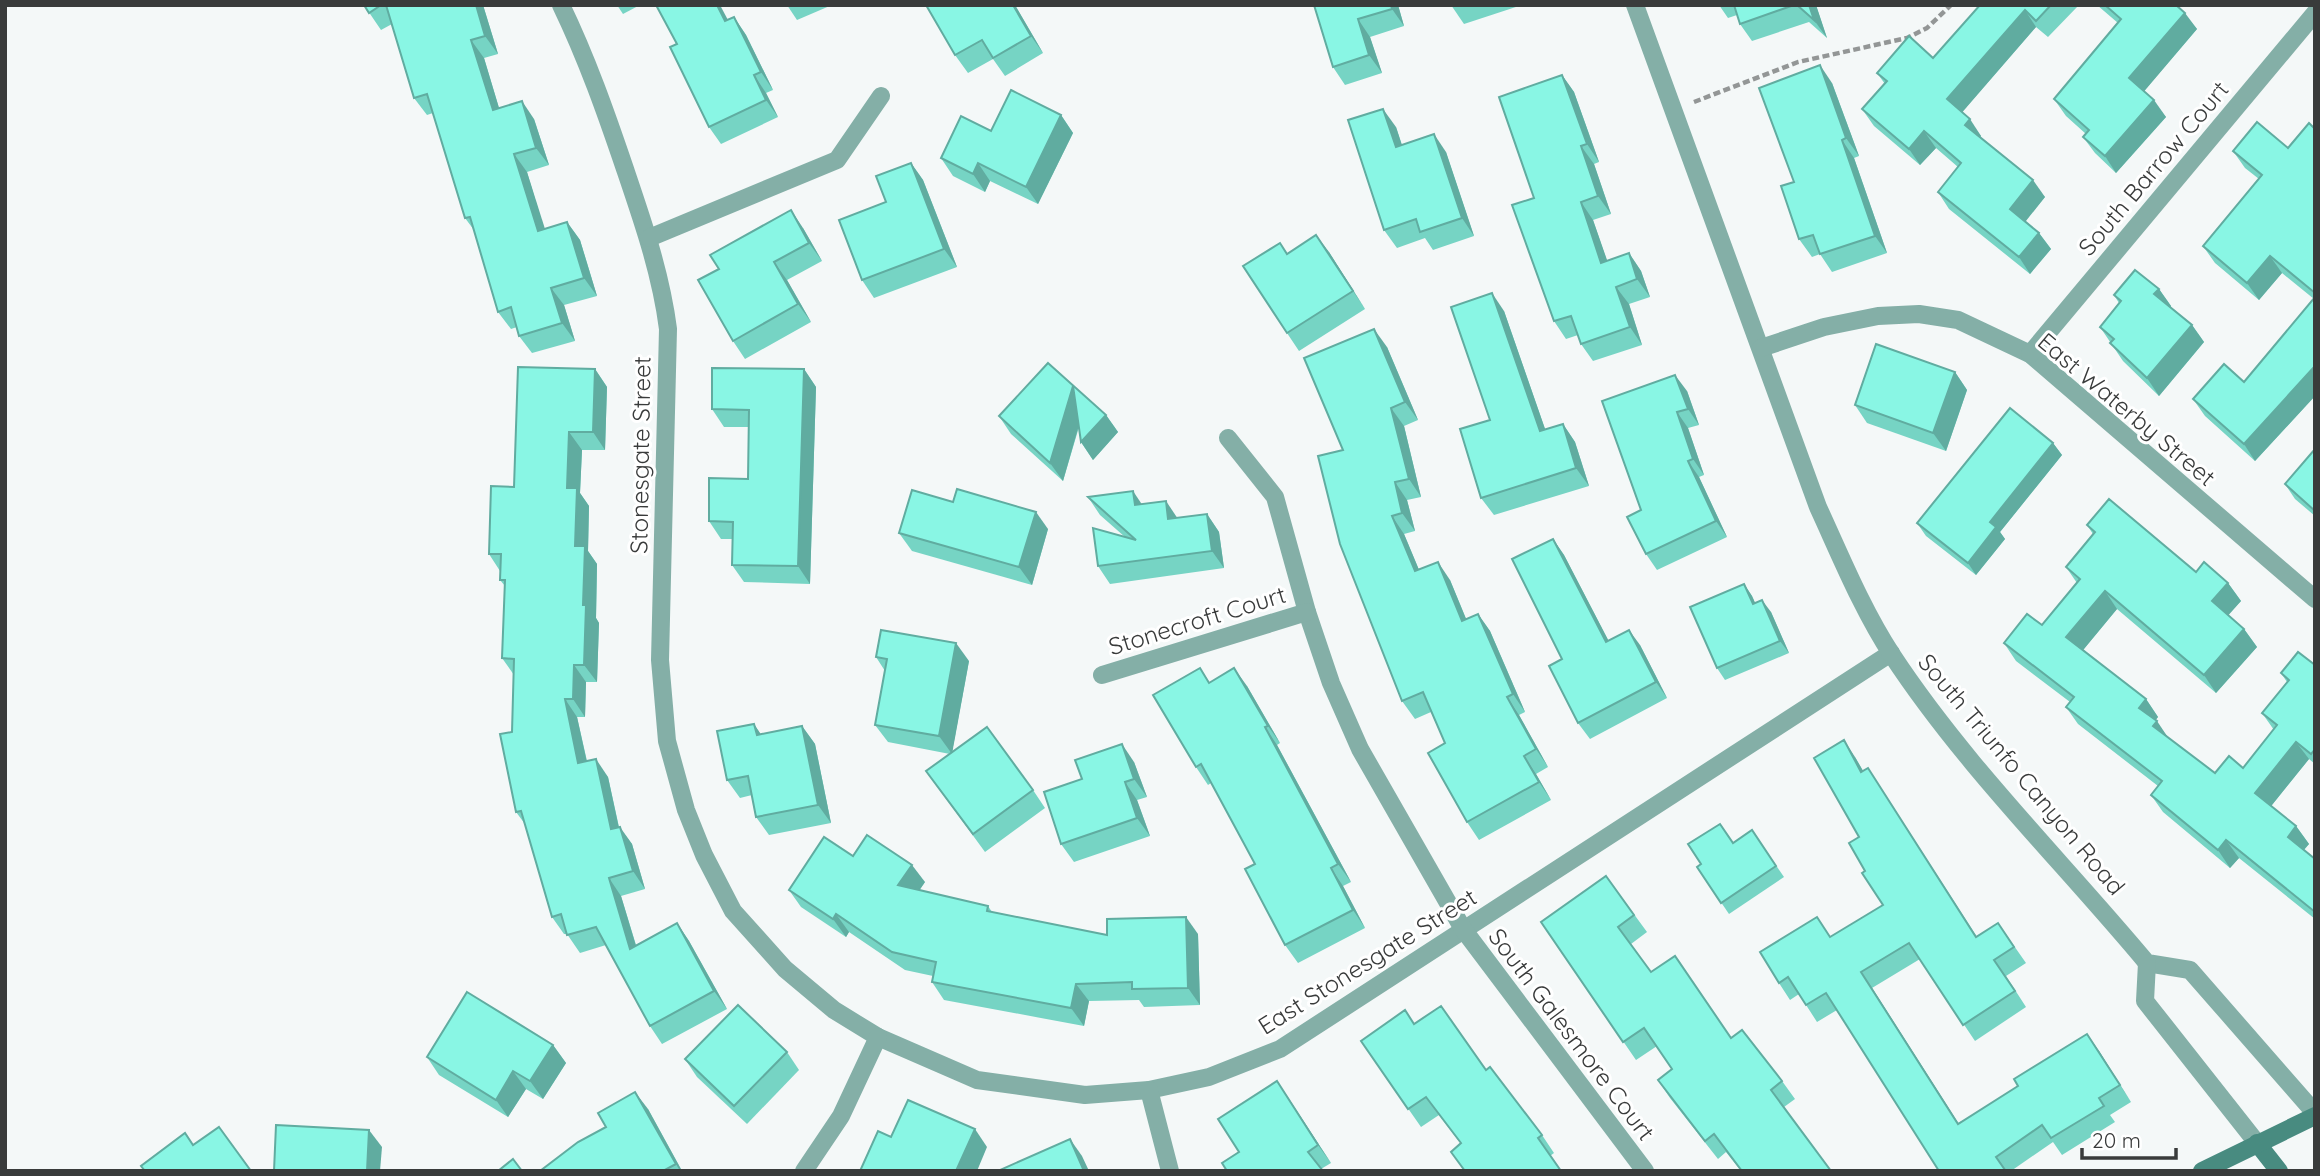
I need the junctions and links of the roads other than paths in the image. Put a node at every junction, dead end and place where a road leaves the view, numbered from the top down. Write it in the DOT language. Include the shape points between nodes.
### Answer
graph roads {
  1 [pos="561,5"];
  2 [pos="1635,5"];
  3 [pos="2315,13"];
  4 [pos="881,96"];
  5 [pos="649,238"];
  6 [pos="1760,348"];
  7 [pos="2030,354"];
  8 [pos="1228,438"];
  9 [pos="2315,599"];
  10 [pos="1307,612"];
  11 [pos="1891,653"];
  12 [pos="1102,675"];
  13 [pos="733,911"];
  14 [pos="1463,929"];
  15 [pos="2147,963"];
  16 [pos="878,1037"];
  17 [pos="1149,1090"];
  18 [pos="2315,1114"];
  19 [pos="2257,1143"];
  20 [pos="804,1171"];
  21 [pos="1170,1171"];
  22 [pos="1645,1171"];
  23 [pos="2202,1171"];
  24 [pos="2279,1171"];
  1 -- 5 [label="street, Stonesgate Street" via="588,61"];
  2 -- 6 [label="street, South Triunfo Canyon Road"];
  3 -- 7 [label="street, South Barrow Court"];
  4 -- 5 [label="street" via="837,160"];
  5 -- 13 [label="street, Stonesgate Street" via="668,329 660,660 667,741 686,810"];
  6 -- 7 [label="street, East Waterby Street" via="1824,327 1878,316 1919,314 1958,320"];
  6 -- 11 [label="street, South Triunfo Canyon Road" via="1818,507"];
  7 -- 9 [label="street, East Waterby Street"];
  8 -- 10 [label="street, South Galesmore Court" via="1275,497"];
  10 -- 12 [label="street, Stonecroft Court"];
  10 -- 14 [label="street, South Galesmore Court" via="1331,684 1360,749"];
  11 -- 14 [label="street, East Stonesgate Street"];
  11 -- 15 [label="street, South Triunfo Canyon Road" via="1938,720"];
  13 -- 16 [label="street, East Stonesgate Street" via="785,969 834,1010"];
  14 -- 17 [label="street, East Stonesgate Street" via="1280,1049 1209,1077"];
  14 -- 22 [label="street, South Galesmore Court"];
  15 -- 18 [label="street" via="2190,970"];
  15 -- 19 [label="street" via="2145,1001"];
  16 -- 17 [label="street, East Stonesgate Street" via="977,1080 1085,1095"];
  16 -- 20 [label="street" via="841,1116"];
  17 -- 21 [label="street"];
  18 -- 19 [label="main road"];
  19 -- 23 [label="main road"];
  19 -- 24 [label="main road"];
}
